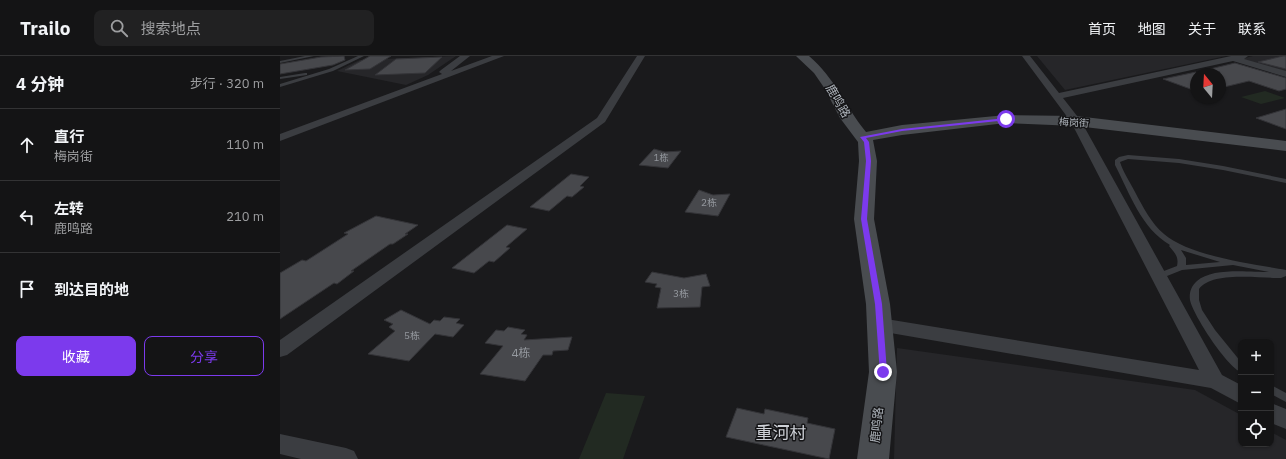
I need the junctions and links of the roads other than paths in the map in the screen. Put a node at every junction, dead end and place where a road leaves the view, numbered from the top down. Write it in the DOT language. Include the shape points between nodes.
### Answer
graph roads {
  1 [pos="312,56"];
  2 [pos="362,56"];
  3 [pos="466,56"];
  4 [pos="500,56"];
  5 [pos="641,56"];
  6 [pos="802,56"];
  7 [pos="1026,56"];
  8 [pos="1244,56"];
  9 [pos="1233,58"];
  10 [pos="280,62"];
  11 [pos="345,65"];
  12 [pos="1286,74"];
  13 [pos="280,78"];
  14 [pos="429,83"];
  15 [pos="280,86"];
  16 [pos="1057,96"];
  17 [pos="1076,121"];
  18 [pos="863,137"];
  19 [pos="280,138"];
  20 [pos="1286,146"];
  21 [pos="1286,181"];
  22 [pos="1169,242"];
  23 [pos="1244,264"];
  24 [pos="1181,268"];
  25 [pos="1286,274"];
  26 [pos="1159,276"];
  27 [pos="880,324"];
  28 [pos="280,350"];
  29 [pos="1238,365"];
  30 [pos="1215,381"];
  31 [pos="1274,392"];
  32 [pos="1238,393"];
  33 [pos="1286,398"];
  34 [pos="1274,414"];
  35 [pos="1286,420"];
  36 [pos="280,444"];
  37 [pos="346,459"];
  38 [pos="873,459"];
  1 -- 10 [label="lane"];
  2 -- 11 [label="lane"];
  3 -- 14 [label="street"];
  4 -- 14 [label="street"];
  5 -- 28 [label="street" via="601,120"];
  6 -- 18 [label="street, 鹿鸣路" via="818,70 832,89 847,118"];
  7 -- 16 [label="street"];
  8 -- 9 [label="street"];
  9 -- 12 [label="street"];
  9 -- 16 [label="street"];
  11 -- 13 [label="lane"];
  11 -- 15 [label="lane"];
  14 -- 19 [label="street"];
  16 -- 17 [label="street"];
  17 -- 18 [label="street, 梅岗街" via="1006,119 902,130"];
  17 -- 20 [label="street, 梅岗街"];
  17 -- 26 [label="street"];
  18 -- 27 [label="street, 鹿鸣路" via="868,161 864,219"];
  21 -- 22 [label="lane" via="1179,161 1121,158 1117,161 1118,165 1152,227"];
  22 -- 23 [label="lane" via="1199,254"];
  22 -- 24 [label="lane" via="1179,251 1183,260"];
  23 -- 24 [label="lane"];
  23 -- 25 [label="lane"];
  24 -- 26 [label="lane"];
  25 -- 29 [label="lane" via="1222,275 1208,278 1198,284 1193,293 1196,305 1220,347"];
  26 -- 30 [label="street"];
  27 -- 30 [label="street"];
  27 -- 38 [label="street, 鹿鸣路" via="883,372"];
  30 -- 32 [label="street"];
  31 -- 33 [label="lane"];
  34 -- 35 [label="street"];
  36 -- 37 [label="street"];
}
